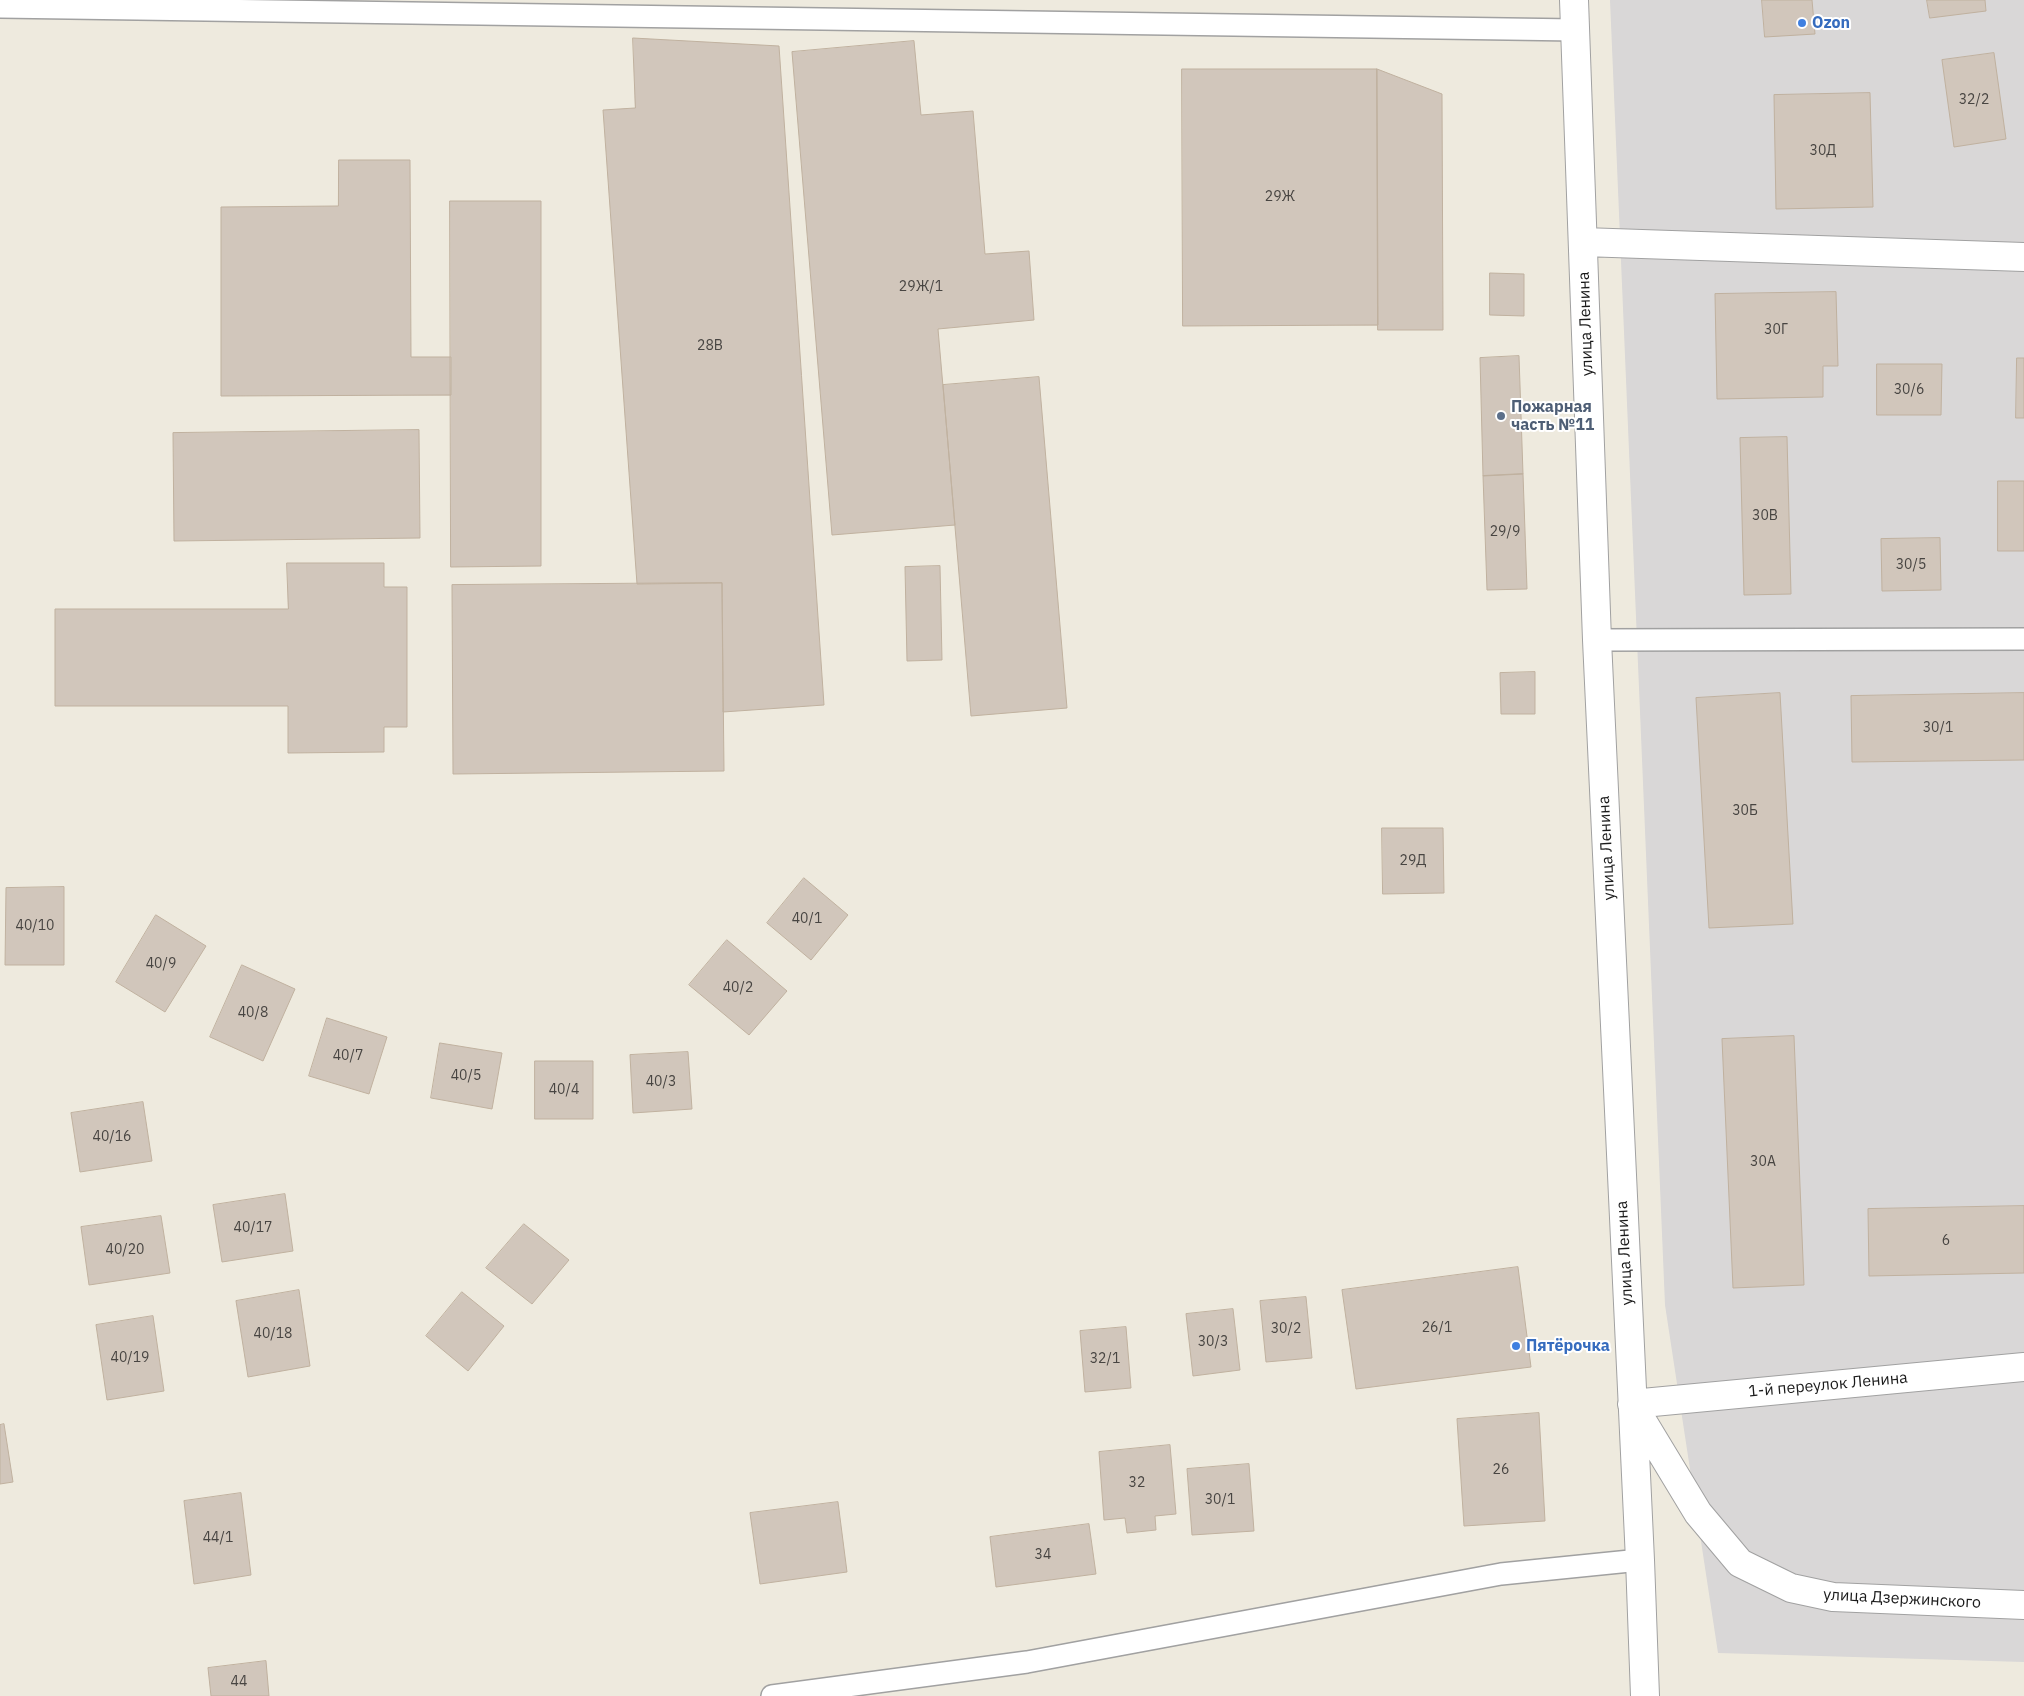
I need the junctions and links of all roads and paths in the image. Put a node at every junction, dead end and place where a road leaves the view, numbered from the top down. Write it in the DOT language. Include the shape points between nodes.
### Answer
graph roads {
  1 [pos="1574,0"];
  2 [pos="0,7"];
  3 [pos="1576,30"];
  4 [pos="1583,242"];
  5 [pos="2024,257"];
  6 [pos="2024,639"];
  7 [pos="1597,640"];
  8 [pos="2024,1367"];
  9 [pos="1632,1404"];
  10 [pos="1640,1560"];
  11 [pos="2024,1605"];
  12 [pos="772,1696"];
  13 [pos="1644,1696"];
  1 -- 3 [label="street, улица Ленина"];
  2 -- 3 [label="lane"];
  3 -- 4 [label="street, улица Ленина"];
  4 -- 5 [label="street"];
  4 -- 7 [label="street, улица Ленина"];
  6 -- 7 [label="lane"];
  7 -- 9 [label="street, улица Ленина"];
  8 -- 9 [label="street, 1-й переулок Ленина"];
  9 -- 10 [label="street, улица Ленина"];
  9 -- 11 [label="street, улица Дзержинского" via="1698,1513 1740,1563 1791,1588 1833,1598"];
  10 -- 12 [label="lane" via="1501,1574 1027,1662"];
  10 -- 13 [label="street, улица Ленина"];
}
